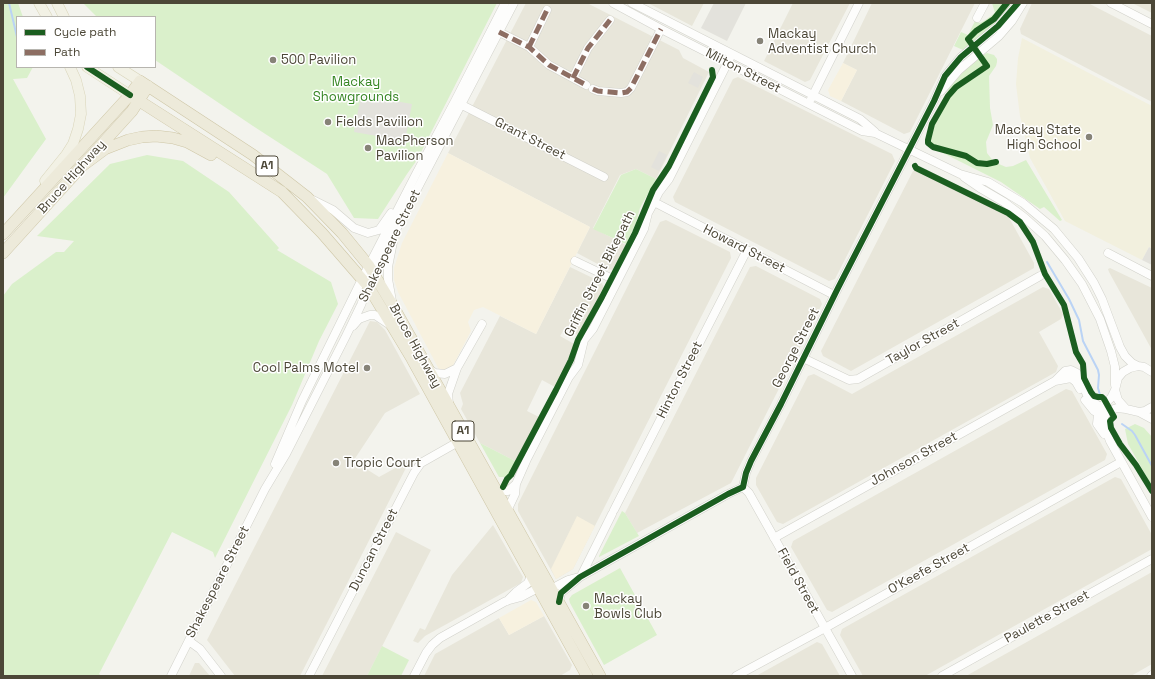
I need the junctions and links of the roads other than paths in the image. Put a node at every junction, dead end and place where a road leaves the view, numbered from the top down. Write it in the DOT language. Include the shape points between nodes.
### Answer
graph roads {
  1 [pos="39,3"];
  2 [pos="57,3"];
  3 [pos="505,3"];
  4 [pos="514,3"];
  5 [pos="613,3"];
  6 [pos="632,3"];
  7 [pos="859,3"];
  8 [pos="985,3"];
  9 [pos="1018,3"];
  10 [pos="1023,3"];
  11 [pos="1111,3"];
  12 [pos="547,10"];
  13 [pos="46,16"];
  14 [pos="64,16"];
  15 [pos="977,18"];
  16 [pos="610,20"];
  17 [pos="1152,24"];
  18 [pos="661,29"];
  19 [pos="499,32"];
  20 [pos="991,38"];
  21 [pos="529,47"];
  22 [pos="732,54"];
  23 [pos="728,63"];
  24 [pos="70,68"];
  25 [pos="89,68"];
  26 [pos="120,68"];
  27 [pos="573,78"];
  28 [pos="144,83"];
  29 [pos="813,95"];
  30 [pos="134,98"];
  31 [pos="458,103"];
  32 [pos="808,104"];
  33 [pos="875,133"];
  34 [pos="909,150"];
  35 [pos="82,166"];
  36 [pos="416,174"];
  37 [pos="960,174"];
  38 [pos="604,177"];
  39 [pos="306,197"];
  40 [pos="654,202"];
  41 [pos="303,214"];
  42 [pos="396,230"];
  43 [pos="3,233"];
  44 [pos="747,250"];
  45 [pos="3,253"];
  46 [pos="1108,253"];
  47 [pos="575,261"];
  48 [pos="371,270"];
  49 [pos="1040,276"];
  50 [pos="1152,276"];
  51 [pos="617,281"];
  52 [pos="365,283"];
  53 [pos="834,295"];
  54 [pos="393,306"];
  55 [pos="482,324"];
  56 [pos="394,328"];
  57 [pos="346,336"];
  58 [pos="803,358"];
  59 [pos="1138,366"];
  60 [pos="427,367"];
  61 [pos="457,368"];
  62 [pos="1151,370"];
  63 [pos="1115,388"];
  64 [pos="1152,407"];
  65 [pos="450,408"];
  66 [pos="1126,409"];
  67 [pos="1101,412"];
  68 [pos="1139,412"];
  69 [pos="1152,419"];
  70 [pos="458,442"];
  71 [pos="1122,462"];
  72 [pos="516,484"];
  73 [pos="743,487"];
  74 [pos="265,489"];
  75 [pos="495,489"];
  76 [pos="508,512"];
  77 [pos="1152,517"];
  78 [pos="774,538"];
  79 [pos="1152,559"];
  80 [pos="531,576"];
  81 [pos="581,577"];
  82 [pos="538,588"];
  83 [pos="551,589"];
  84 [pos="506,601"];
  85 [pos="559,602"];
  86 [pos="824,628"];
  87 [pos="189,641"];
  88 [pos="583,673"];
  89 [pos="414,675"];
  90 [pos="171,676"];
  91 [pos="222,676"];
  92 [pos="309,676"];
  93 [pos="600,676"];
  94 [pos="736,676"];
  95 [pos="852,676"];
  96 [pos="942,676"];
  1 -- 13 [label="main road"];
  2 -- 14 [label="main road"];
  3 -- 31 [label="street, Shakespeare Street"];
  4 -- 19 [label="street, Shakespeare Street"];
  5 -- 18 [label="street, Milton Street"];
  6 -- 22 [label="street, Milton Street"];
  7 -- 29 [label="street"];
  8 -- 15 [label="street"];
  9 -- 20 [label="street"];
  10 -- 20 [label="street" via="1008,26"];
  11 -- 17 [label="street"];
  12 -- 21 [label="street"];
  16 -- 27 [label="street" via="588,48"];
  18 -- 23 [label="street, Milton Street"];
  18 -- 27 [label="street" via="627,92 598,91"];
  19 -- 21 [label="street"];
  19 -- 31 [label="street, Shakespeare Street"];
  20 -- 34 [label="street, George Street" via="973,47 944,76 934,102"];
  21 -- 27 [label="street" via="549,65"];
  22 -- 23 [label="street"];
  22 -- 29 [label="street, Milton Street"];
  23 -- 32 [label="street, Milton Street"];
  23 -- 40 [label="street" via="669,179"];
  24 -- 43 [label="main road" via="76,80 80,102 79,122 73,144"];
  25 -- 30 [label="main road"];
  26 -- 28 [label="main road"];
  28 -- 30 [label="highway, Bruce Highway / A1"];
  28 -- 39 [label="highway, Bruce Highway / A1" via="253,156"];
  29 -- 32 [label="street"];
  29 -- 33 [label="street, Milton Street" via="860,119"];
  30 -- 35 [label="highway, Bruce Highway / A1" via="132,111"];
  30 -- 41 [label="highway, Bruce Highway / A1" via="282,192"];
  30 -- 43 [label="highway, Bruce Highway / A1"];
  31 -- 36 [label="street, Shakespeare Street"];
  31 -- 38 [label="street, Grant Street"];
  31 -- 42 [label="street, Shakespeare Street"];
  32 -- 33 [label="street, Milton Street" via="862,131"];
  33 -- 34 [label="street, Milton Street"];
  34 -- 37 [label="street, Milton Street"];
  34 -- 53 [label="street, George Street"];
  35 -- 41 [label="highway, A1" via="105,149 128,140 156,136 173,138 204,150"];
  35 -- 45 [label="highway, Bruce Highway / A1"];
  36 -- 39 [label="street" via="379,230 368,233 354,228 333,210"];
  36 -- 48 [label="street, Shakespeare Street"];
  37 -- 59 [label="street, Milton Street" via="988,182 1012,195 1054,229 1084,266 1105,306 1120,347 1125,356"];
  37 -- 63 [label="street, Milton Street" via="1004,202 1045,236 1082,284 1097,313 1111,351 1115,367"];
  39 -- 48 [label="highway, Bruce Highway / A1" via="342,232"];
  40 -- 44 [label="street, Howard Street"];
  40 -- 51 [label="street" via="644,230"];
  41 -- 52 [label="highway, Bruce Highway / A1"];
  42 -- 48 [label="street, Shakespeare Street"];
  42 -- 54 [label="street" via="388,267"];
  44 -- 53 [label="street, Howard Street"];
  44 -- 81 [label="street, Hinton Street"];
  46 -- 50 [label="street"];
  47 -- 51 [label="street"];
  48 -- 52 [label="street, Shakespeare Street"];
  48 -- 54 [label="highway, Bruce Highway / A1"];
  49 -- 58 [label="street, Taylor Street" via="858,379 849,380"];
  51 -- 72 [label="street" via="593,329 583,341 578,366 569,377"];
  52 -- 56 [label="highway, Bruce Highway / A1"];
  52 -- 57 [label="street, Shakespeare Street"];
  52 -- 74 [label="street, Shakespeare Street" via="302,400"];
  53 -- 58 [label="street, George Street"];
  54 -- 60 [label="highway, Bruce Highway / A1"];
  55 -- 61 [label="street"];
  56 -- 57 [label="street" via="375,315 370,315 359,319"];
  56 -- 70 [label="highway, Bruce Highway / A1"];
  57 -- 74 [label="street, Shakespeare Street" via="286,454"];
  58 -- 73 [label="street, George Street" via="747,469"];
  59 -- 62 [label="street"];
  59 -- 63 [label="street" via="1123,372"];
  60 -- 61 [label="street" via="440,374"];
  60 -- 65 [label="highway, Bruce Highway / A1"];
  61 -- 65 [label="street" via="448,394"];
  63 -- 66 [label="street" via="1118,400"];
  63 -- 67 [label="street"];
  64 -- 68 [label="street"];
  65 -- 75 [label="highway, Bruce Highway / A1"];
  66 -- 67 [label="street"];
  66 -- 68 [label="street"];
  67 -- 71 [label="street" via="1098,425"];
  67 -- 78 [label="street, Johnson Street" via="1089,398 1075,372 1065,371 1055,381"];
  68 -- 69 [label="street"];
  70 -- 80 [label="highway, Bruce Highway / A1"];
  70 -- 92 [label="street, Duncan Street" via="421,463 414,473"];
  71 -- 77 [label="street"];
  71 -- 86 [label="street, O'Keefe Street"];
  72 -- 75 [label="street" via="508,491"];
  72 -- 76 [label="street"];
  73 -- 78 [label="street, Field Street" via="749,493"];
  73 -- 81 [label="street"];
  74 -- 87 [label="street, Shakespeare Street"];
  75 -- 76 [label="highway, Bruce Highway / A1"];
  76 -- 82 [label="highway" via="539,577"];
  76 -- 83 [label="highway, Bruce Highway / A1"];
  78 -- 86 [label="street, Field Street"];
  79 -- 96 [label="street, Paulette Street"];
  80 -- 82 [label="highway, Bruce Highway / A1"];
  80 -- 84 [label="street" via="528,583"];
  81 -- 83 [label="street" via="568,580"];
  81 -- 85 [label="street" via="561,593"];
  82 -- 84 [label="street"];
  82 -- 88 [label="highway, Bruce Highway / A1"];
  83 -- 85 [label="highway, Bruce Highway / A1"];
  83 -- 88 [label="highway" via="550,600 576,646"];
  84 -- 89 [label="street" via="440,638 426,652"];
  85 -- 93 [label="highway, Bruce Highway / A1"];
  86 -- 94 [label="street, O'Keefe Street"];
  86 -- 95 [label="street, Field Street"];
  87 -- 90 [label="street, Shakespeare Street"];
  87 -- 91 [label="street" via="200,649"];
}
